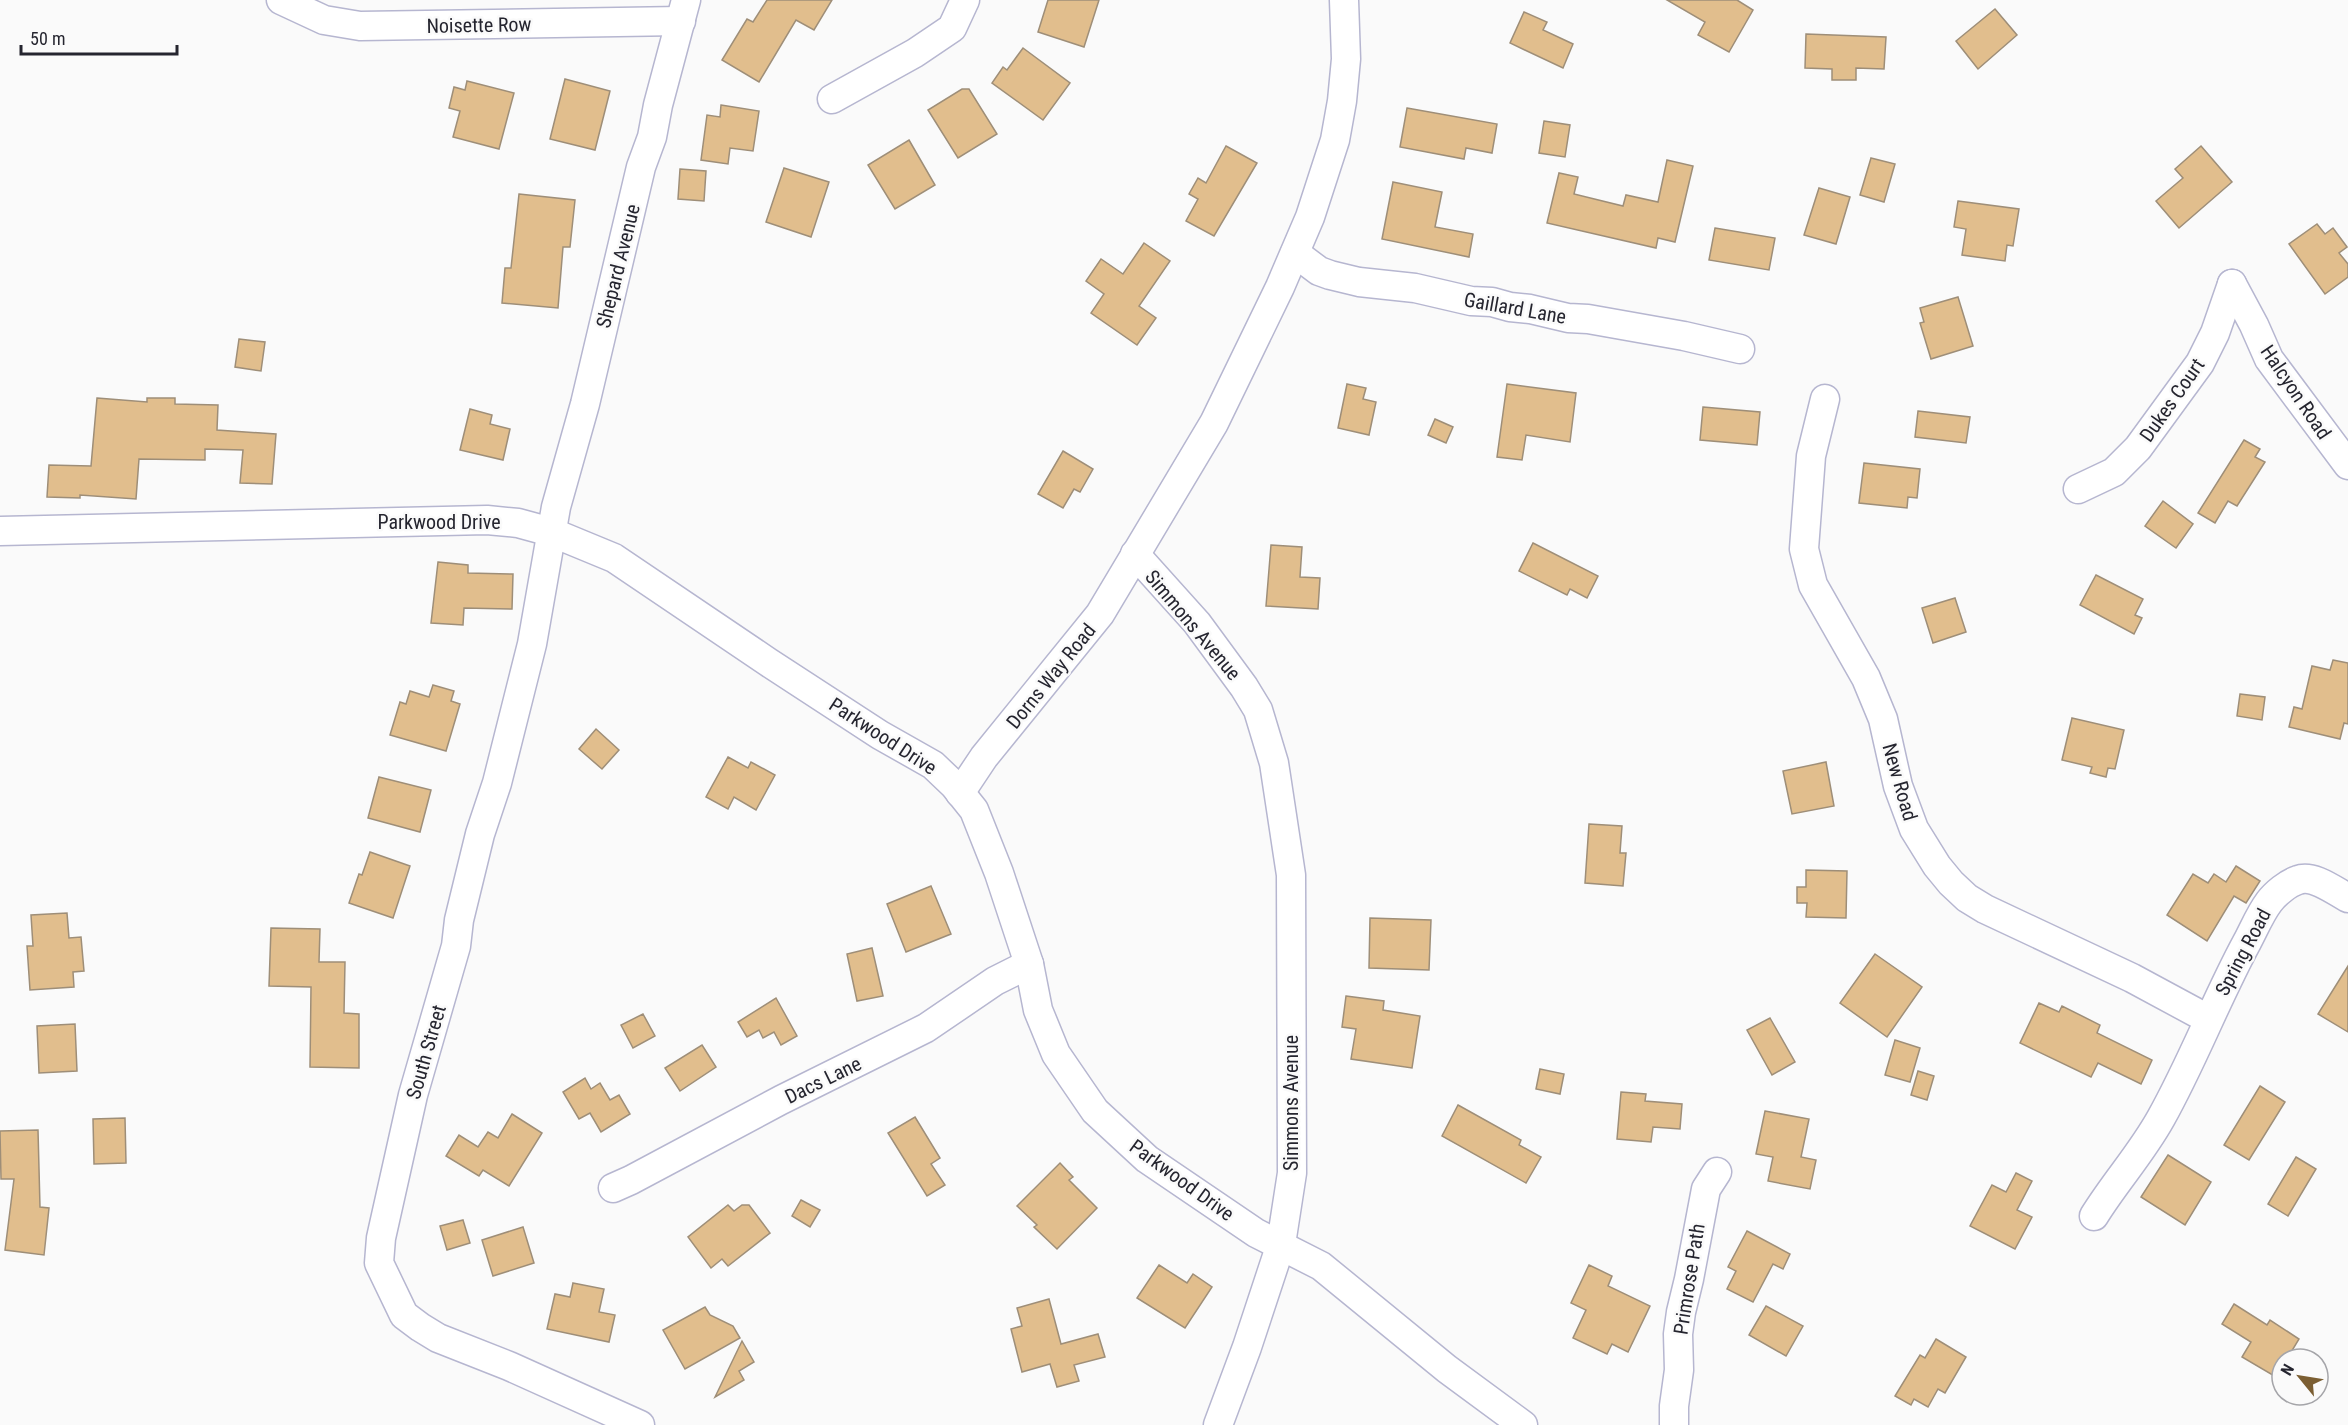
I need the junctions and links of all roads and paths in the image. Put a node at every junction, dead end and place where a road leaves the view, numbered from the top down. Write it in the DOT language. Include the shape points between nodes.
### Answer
graph roads {
  1 [pos="281,0"];
  2 [pos="965,0"];
  3 [pos="1344,0"];
  4 [pos="684,10"];
  5 [pos="832,99"];
  6 [pos="1296,253"];
  7 [pos="2232,284"];
  8 [pos="1740,348"];
  9 [pos="1825,399"];
  10 [pos="2348,465"];
  11 [pos="2078,489"];
  12 [pos="0,531"];
  13 [pos="551,532"];
  14 [pos="1135,554"];
  15 [pos="960,793"];
  16 [pos="2348,898"];
  17 [pos="1029,964"];
  18 [pos="2208,1019"];
  19 [pos="1717,1173"];
  20 [pos="613,1188"];
  21 [pos="2094,1216"];
  22 [pos="1281,1244"];
  23 [pos="640,1425"];
  24 [pos="1218,1425"];
  25 [pos="1523,1425"];
  26 [pos="1674,1425"];
  1 -- 4 [label="street, Noisette Row" via="324,20 360,26"];
  2 -- 5 [label="street" via="952,28"];
  3 -- 6 [label="street, Simmons Avenue" via="1346,59 1337,130"];
  4 -- 13 [label="street, Shepard Avenue"];
  6 -- 8 [label="street, Gaillard Lane" via="1319,271 1350,280 1415,288"];
  6 -- 14 [label="street, Simmons Avenue" via="1214,423"];
  7 -- 10 [label="street, Halcyon Road" via="2269,359"];
  7 -- 11 [label="street, Dukes Court" via="2200,363 2138,448 2114,472"];
  9 -- 18 [label="street, New Road" via="1811,456 1804,549 1822,603 1866,678 1883,719 1914,829 1937,866 1968,898 1985,909 2132,978"];
  12 -- 13 [label="street, Parkwood Drive" via="486,520"];
  13 -- 15 [label="street, Parkwood Drive" via="614,558 880,735 933,765"];
  13 -- 23 [label="street, South Street" via="532,644 480,834 456,946 412,1095 379,1263 404,1315 420,1327"];
  14 -- 15 [label="street, Dorns Way Road" via="1100,614 984,757"];
  14 -- 22 [label="street, Simmons Avenue" via="1197,623 1244,687 1258,710 1274,763 1291,875 1292,1173"];
  15 -- 17 [label="street, Parkwood Drive" via="974,810 987,840"];
  16 -- 18 [label="street, Spring Road" via="2308,878 2288,885 2270,902"];
  17 -- 20 [label="street, Dacs Lane" via="995,981 926,1028"];
  17 -- 22 [label="street, Parkwood Drive" via="1038,1010 1056,1054 1095,1111 1147,1160 1256,1233"];
  18 -- 21 [label="street, Spring Road" via="2180,1084 2141,1152"];
  19 -- 26 [label="street, Primrose Path" via="1706,1189 1681,1312"];
  22 -- 24 [label="street, Simmons Avenue"];
  22 -- 25 [label="street, Parkwood Drive" via="1321,1266 1447,1370"];
}
